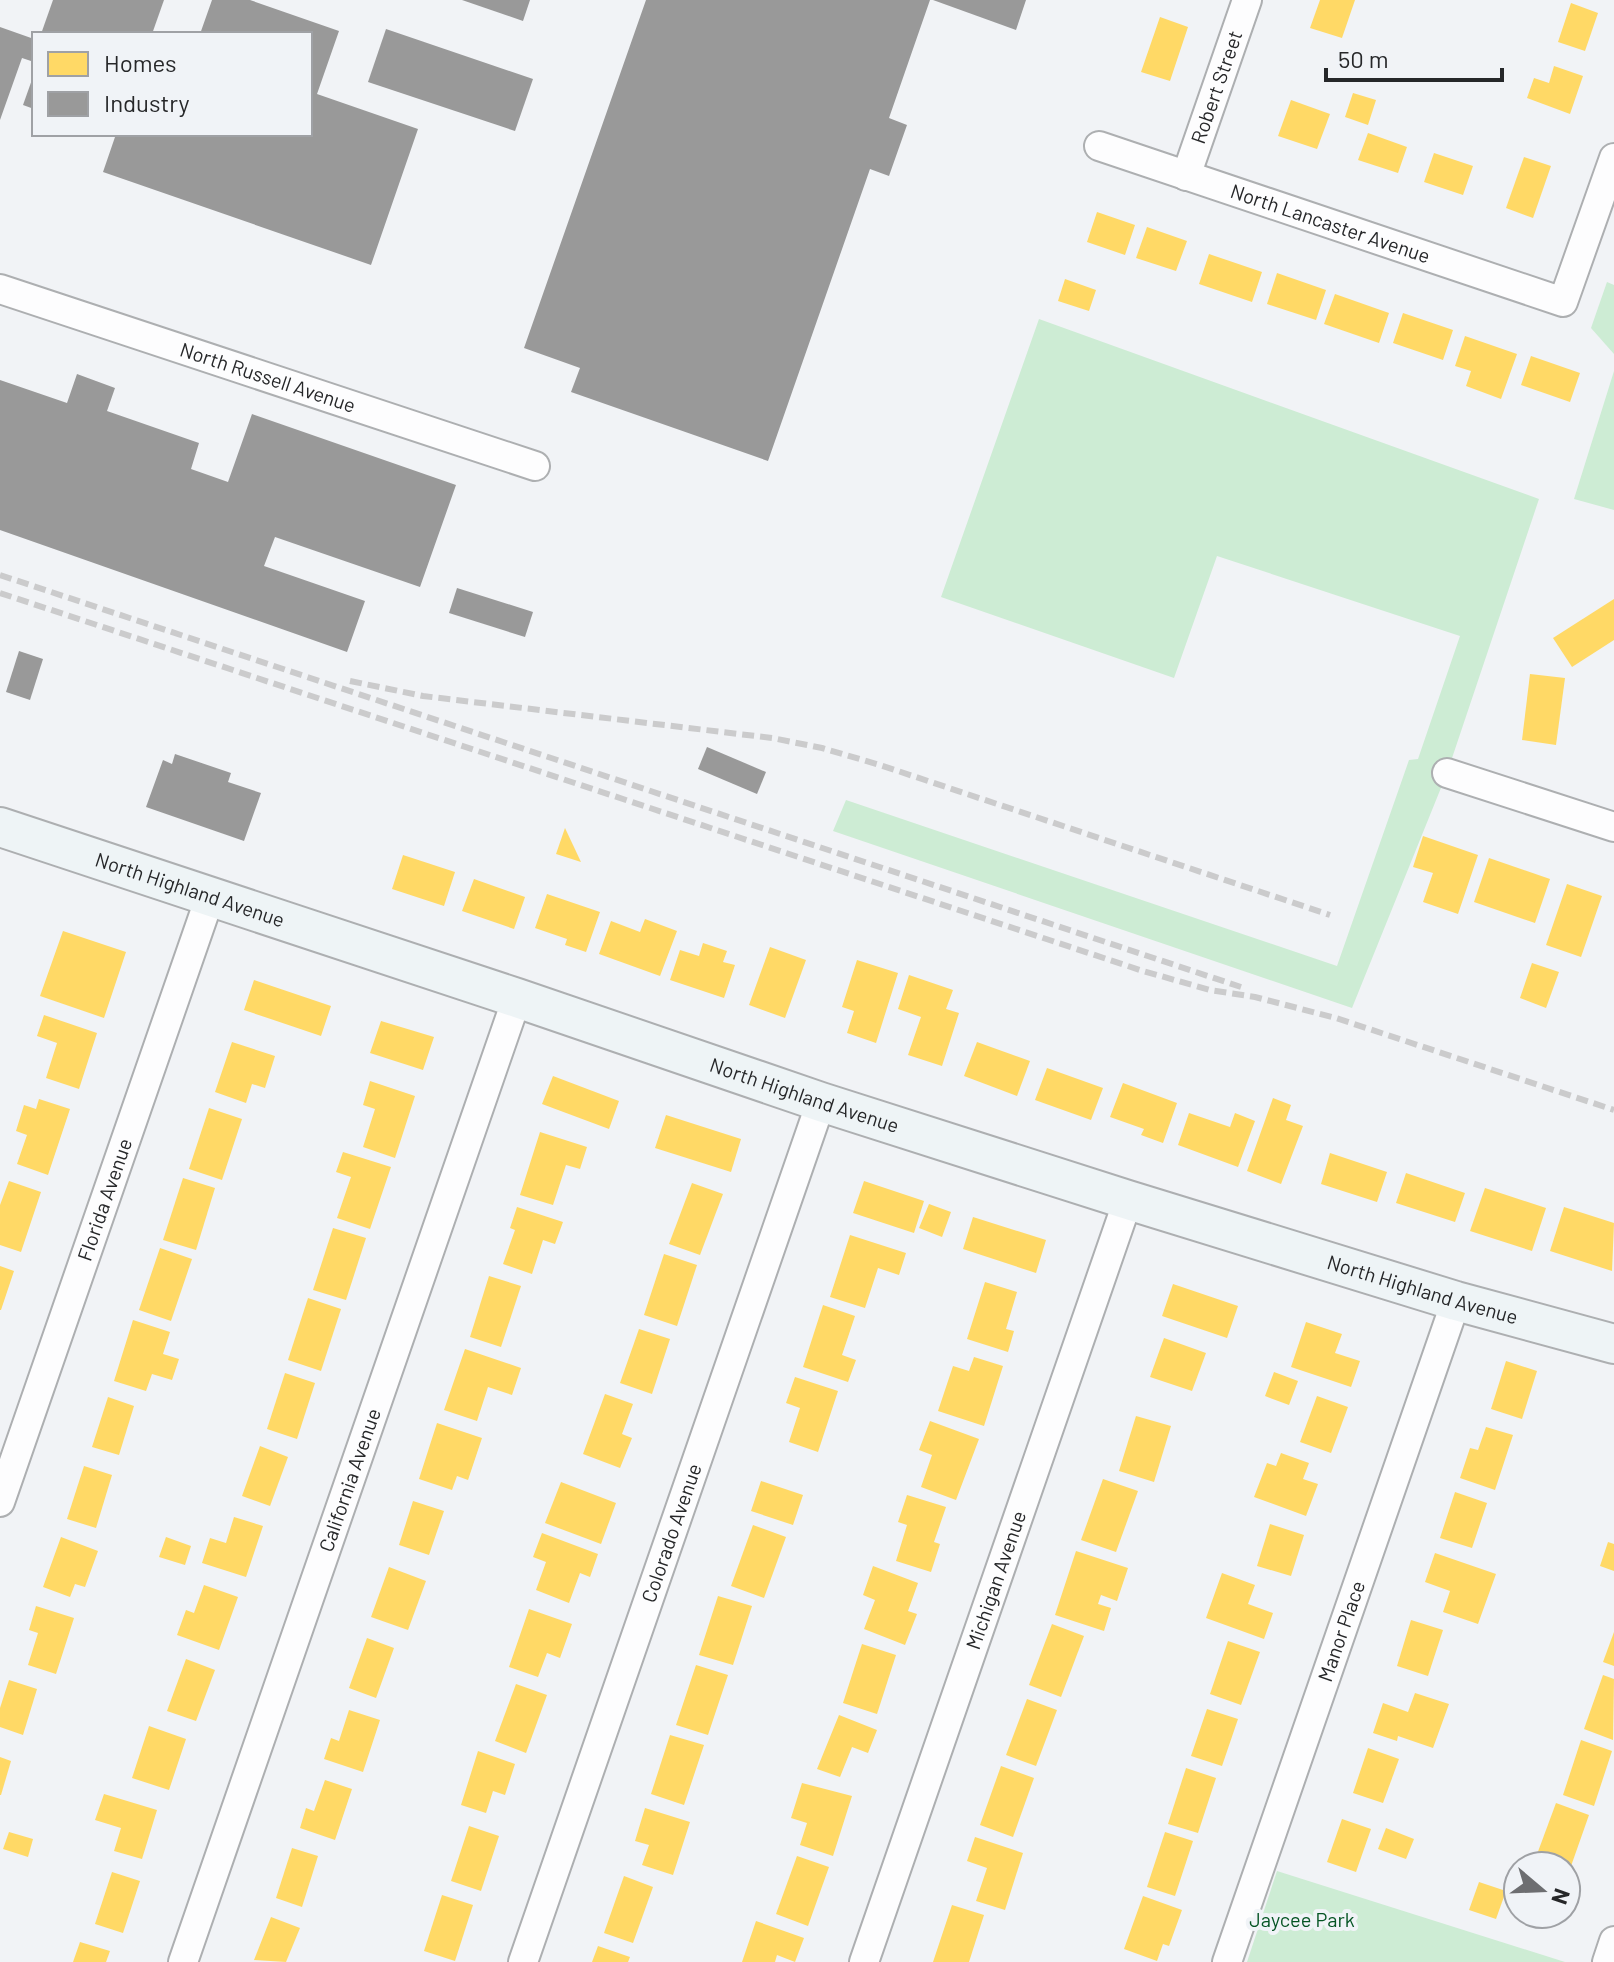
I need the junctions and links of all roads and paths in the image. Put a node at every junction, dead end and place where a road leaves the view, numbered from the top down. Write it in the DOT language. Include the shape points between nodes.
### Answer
graph roads {
  1 [pos="1247,0"];
  2 [pos="1099,146"];
  3 [pos="1614,158"];
  4 [pos="1186,176"];
  5 [pos="0,289"];
  6 [pos="535,466"];
  7 [pos="1447,773"];
  8 [pos="0,827"];
  9 [pos="1614,827"];
  10 [pos="210,897"];
  11 [pos="517,998"];
  12 [pos="821,1102"];
  13 [pos="1128,1200"];
  14 [pos="1456,1301"];
  15 [pos="1614,1344"];
  16 [pos="0,1502"];
  17 [pos="1614,1941"];
  18 [pos="183,1962"];
  19 [pos="523,1962"];
  20 [pos="864,1962"];
  21 [pos="1227,1962"];
  22 [pos="1607,1962"];
  1 -- 4 [label="street, Robert Street"];
  2 -- 4 [label="street, North Lancaster Avenue"];
  3 -- 4 [label="street, North Lancaster Avenue" via="1563,302"];
  5 -- 6 [label="street, North Russell Avenue"];
  7 -- 9 [label="street"];
  8 -- 10 [label="street, North Highland Avenue"];
  10 -- 11 [label="street, North Highland Avenue"];
  10 -- 16 [label="street, Florida Avenue"];
  11 -- 12 [label="street, North Highland Avenue"];
  11 -- 18 [label="street, California Avenue"];
  12 -- 13 [label="street, North Highland Avenue"];
  12 -- 19 [label="street, Colorado Avenue"];
  13 -- 14 [label="street, North Highland Avenue"];
  13 -- 20 [label="street, Michigan Avenue"];
  14 -- 15 [label="street, North Highland Avenue"];
  14 -- 21 [label="street, Manor Place"];
  17 -- 22 [label="street"];
}
